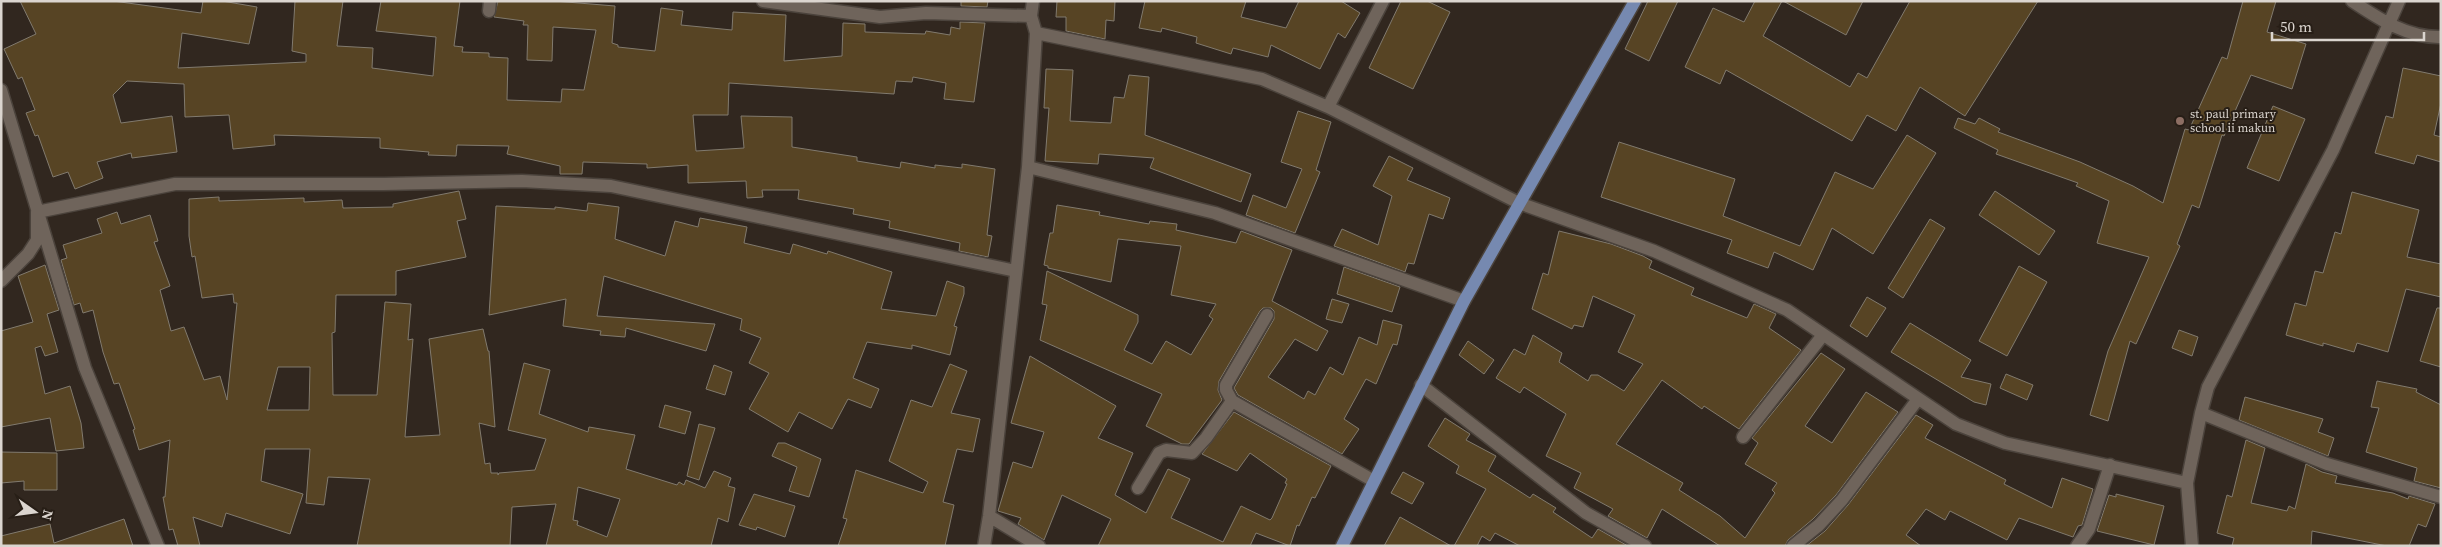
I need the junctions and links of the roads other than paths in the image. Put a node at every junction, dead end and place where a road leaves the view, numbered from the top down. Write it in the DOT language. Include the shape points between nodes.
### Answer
graph roads {
  1 [pos="763,1"];
  2 [pos="1033,1"];
  3 [pos="1382,1"];
  4 [pos="1635,1"];
  5 [pos="2352,1"];
  6 [pos="2399,1"];
  7 [pos="1031,16"];
  8 [pos="2389,25"];
  9 [pos="1036,33"];
  10 [pos="2441,37"];
  11 [pos="1,90"];
  12 [pos="1328,107"];
  13 [pos="1028,167"];
  14 [pos="1518,203"];
  15 [pos="37,212"];
  16 [pos="1016,271"];
  17 [pos="1,281"];
  18 [pos="1464,301"];
  19 [pos="1268,314"];
  20 [pos="1823,335"];
  21 [pos="1421,385"];
  22 [pos="1918,399"];
  23 [pos="1232,401"];
  24 [pos="2200,413"];
  25 [pos="1743,437"];
  26 [pos="2110,465"];
  27 [pos="1374,481"];
  28 [pos="2188,482"];
  29 [pos="1138,488"];
  30 [pos="2441,496"];
  31 [pos="989,516"];
  32 [pos="158,546"];
  33 [pos="984,546"];
  34 [pos="1039,546"];
  35 [pos="1342,546"];
  36 [pos="1645,546"];
  37 [pos="1793,546"];
  38 [pos="2078,546"];
  39 [pos="2192,546"];
  1 -- 7 [label="street" via="880,17 926,14"];
  2 -- 7 [label="street"];
  3 -- 12 [label="street"];
  4 -- 14 [label="main road"];
  5 -- 8 [label="street"];
  6 -- 8 [label="street"];
  7 -- 9 [label="street"];
  8 -- 10 [label="street" via="2428,38"];
  8 -- 24 [label="street" via="2332,150 2208,387"];
  9 -- 12 [label="street" via="1262,78"];
  9 -- 13 [label="street"];
  11 -- 15 [label="street"];
  12 -- 14 [label="street"];
  13 -- 16 [label="street"];
  13 -- 18 [label="street" via="1214,214"];
  14 -- 18 [label="main road"];
  14 -- 20 [label="street" via="1654,251 1787,310"];
  15 -- 16 [label="street" via="175,184 217,182 384,184 522,181 611,186"];
  15 -- 17 [label="street" via="37,240"];
  15 -- 32 [label="street" via="85,368"];
  16 -- 31 [label="street"];
  18 -- 21 [label="main road"];
  19 -- 23 [label="street" via="1226,385"];
  20 -- 22 [label="street"];
  20 -- 25 [label="street"];
  21 -- 27 [label="main road"];
  21 -- 36 [label="street" via="1586,513"];
  22 -- 26 [label="street" via="1956,424 2005,443"];
  22 -- 37 [label="street" via="1842,500"];
  23 -- 27 [label="street"];
  23 -- 29 [label="street" via="1192,452 1166,450 1159,453"];
  24 -- 28 [label="street"];
  24 -- 30 [label="street" via="2327,464"];
  26 -- 28 [label="street"];
  26 -- 38 [label="street" via="2089,529"];
  27 -- 35 [label="main road"];
  28 -- 39 [label="street"];
  31 -- 33 [label="street"];
  31 -- 34 [label="street"];
}
